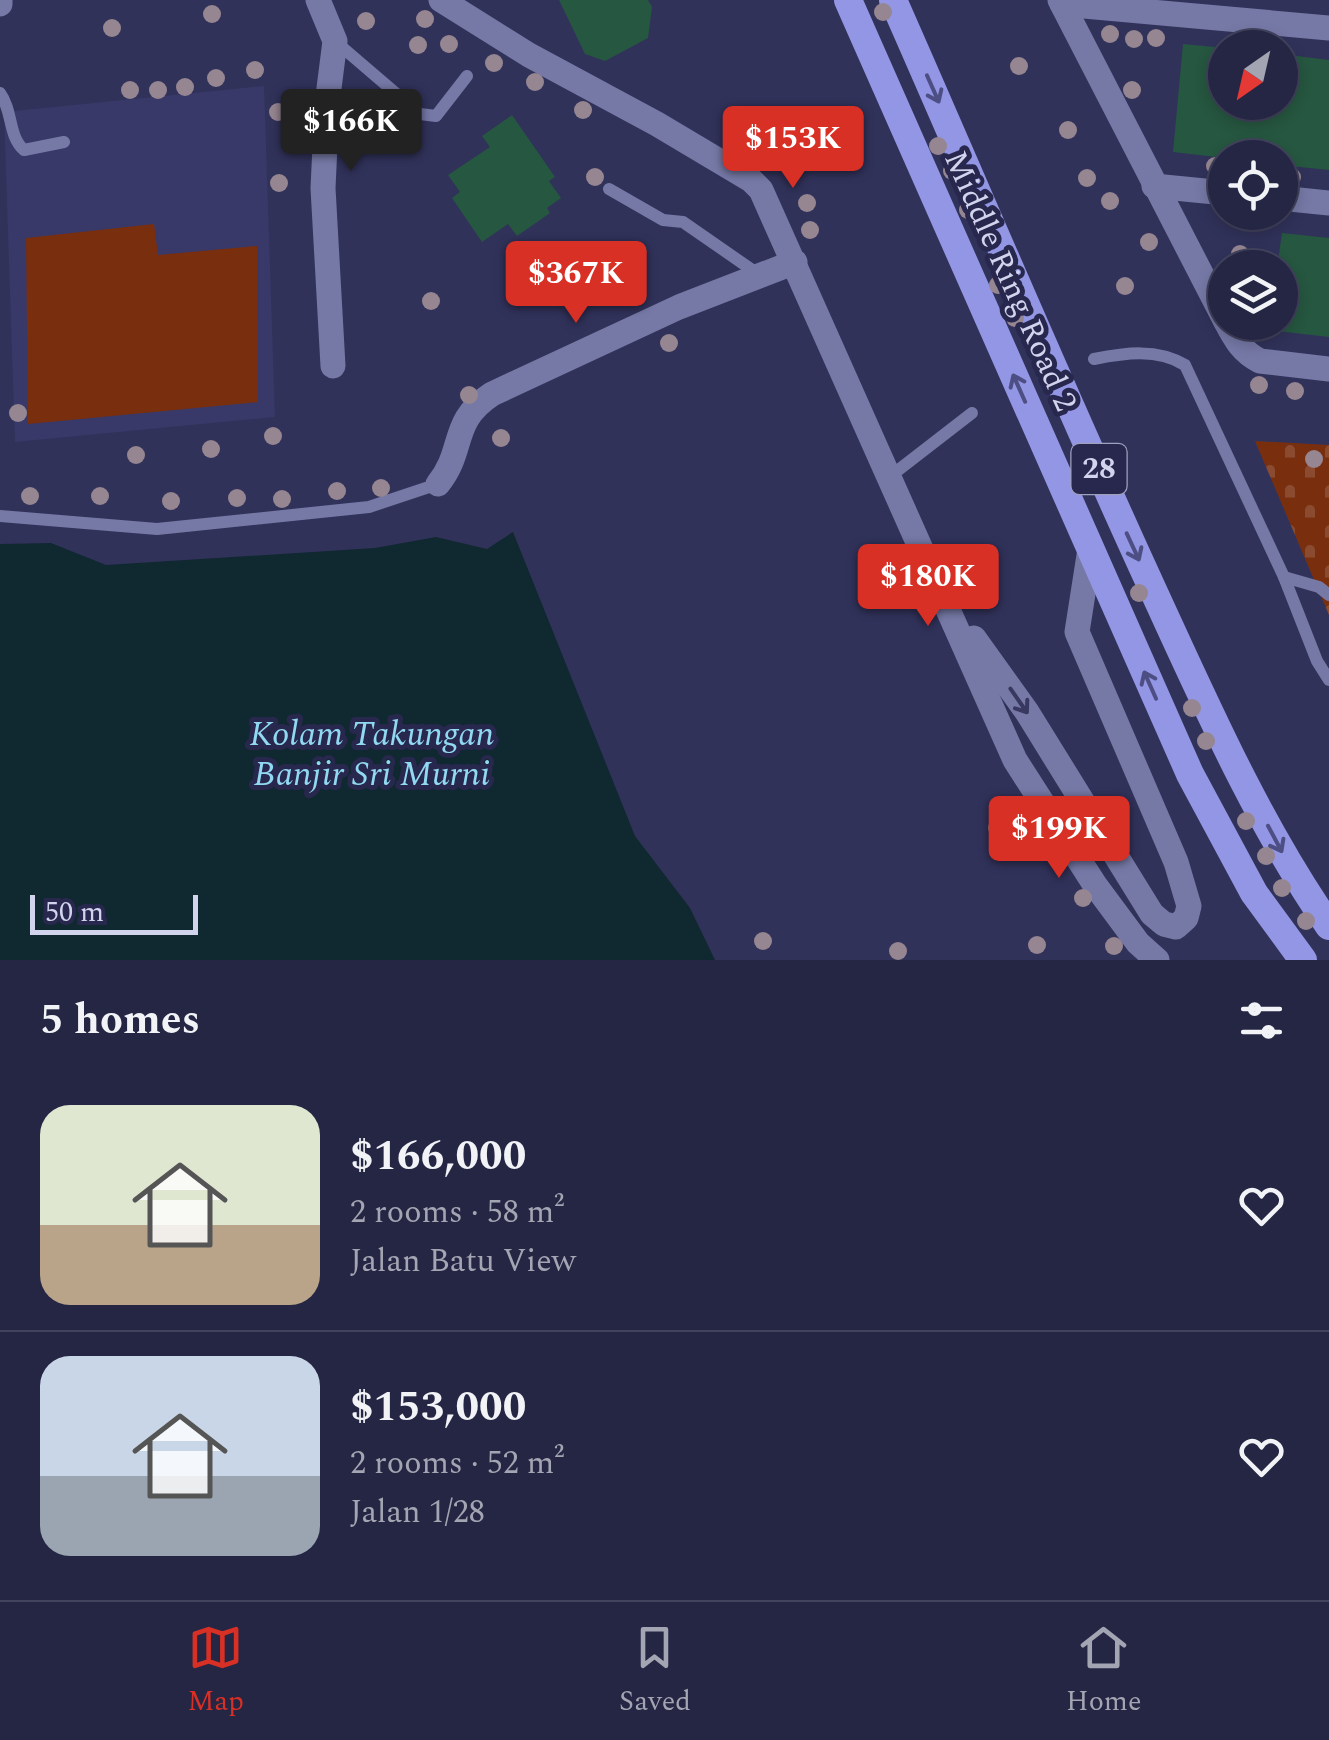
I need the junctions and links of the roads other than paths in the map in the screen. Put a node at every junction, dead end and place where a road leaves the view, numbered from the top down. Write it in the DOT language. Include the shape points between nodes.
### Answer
graph roads {
  1 [pos="318,0"];
  2 [pos="441,0"];
  3 [pos="848,0"];
  4 [pos="894,0"];
  5 [pos="1061,2"];
  6 [pos="1329,28"];
  7 [pos="335,41"];
  8 [pos="466,76"];
  9 [pos="0,93"];
  10 [pos="64,142"];
  11 [pos="1154,186"];
  12 [pos="609,189"];
  13 [pos="1208,191"];
  14 [pos="1298,200"];
  15 [pos="1329,203"];
  16 [pos="794,262"];
  17 [pos="758,274"];
  18 [pos="1208,287"];
  19 [pos="1236,340"];
  20 [pos="1094,359"];
  21 [pos="332,366"];
  22 [pos="1329,369"];
  23 [pos="972,414"];
  24 [pos="888,478"];
  25 [pos="438,484"];
  26 [pos="0,516"];
  27 [pos="1090,549"];
  28 [pos="1284,577"];
  29 [pos="942,593"];
  30 [pos="1329,595"];
  31 [pos="1329,680"];
  32 [pos="1328,925"];
  33 [pos="1157,960"];
  34 [pos="1303,960"];
  1 -- 7 [label="street"];
  2 -- 16 [label="street" via="752,180"];
  27 -- 3 [label="highway, Middle Ring Road 2 / 28, one-way"];
  4 -- 32 [label="highway, Middle Ring Road 2 / 28, one-way" via="1229,753"];
  5 -- 6 [label="street"];
  5 -- 11 [label="street"];
  7 -- 8 [label="lane" via="427,116 436,116"];
  7 -- 21 [label="street" via="323,188"];
  9 -- 10 [label="lane" via="24,150"];
  11 -- 13 [label="street"];
  11 -- 18 [label="street"];
  12 -- 17 [label="lane" via="663,220 683,222"];
  14 -- 15 [label="street"];
  16 -- 17 [label="street"];
  16 -- 24 [label="street"];
  17 -- 25 [label="street" via="472,406 451,468"];
  19 -- 22 [label="street" via="1260,360"];
  20 -- 28 [label="lane" via="1137,353 1184,365"];
  23 -- 24 [label="lane"];
  24 -- 29 [label="street"];
  25 -- 26 [label="lane" via="369,506 156,530"];
  29 -- 27 [label="street, one-way" via="1027,712 1152,914 1176,927 1189,906 1176,862 1078,632"];
  34 -- 27 [label="highway, Middle Ring Road 2 / 28, one-way" via="1219,832"];
  28 -- 30 [label="lane"];
  28 -- 31 [label="lane"];
  29 -- 33 [label="street" via="1015,760 1086,872"];
}
